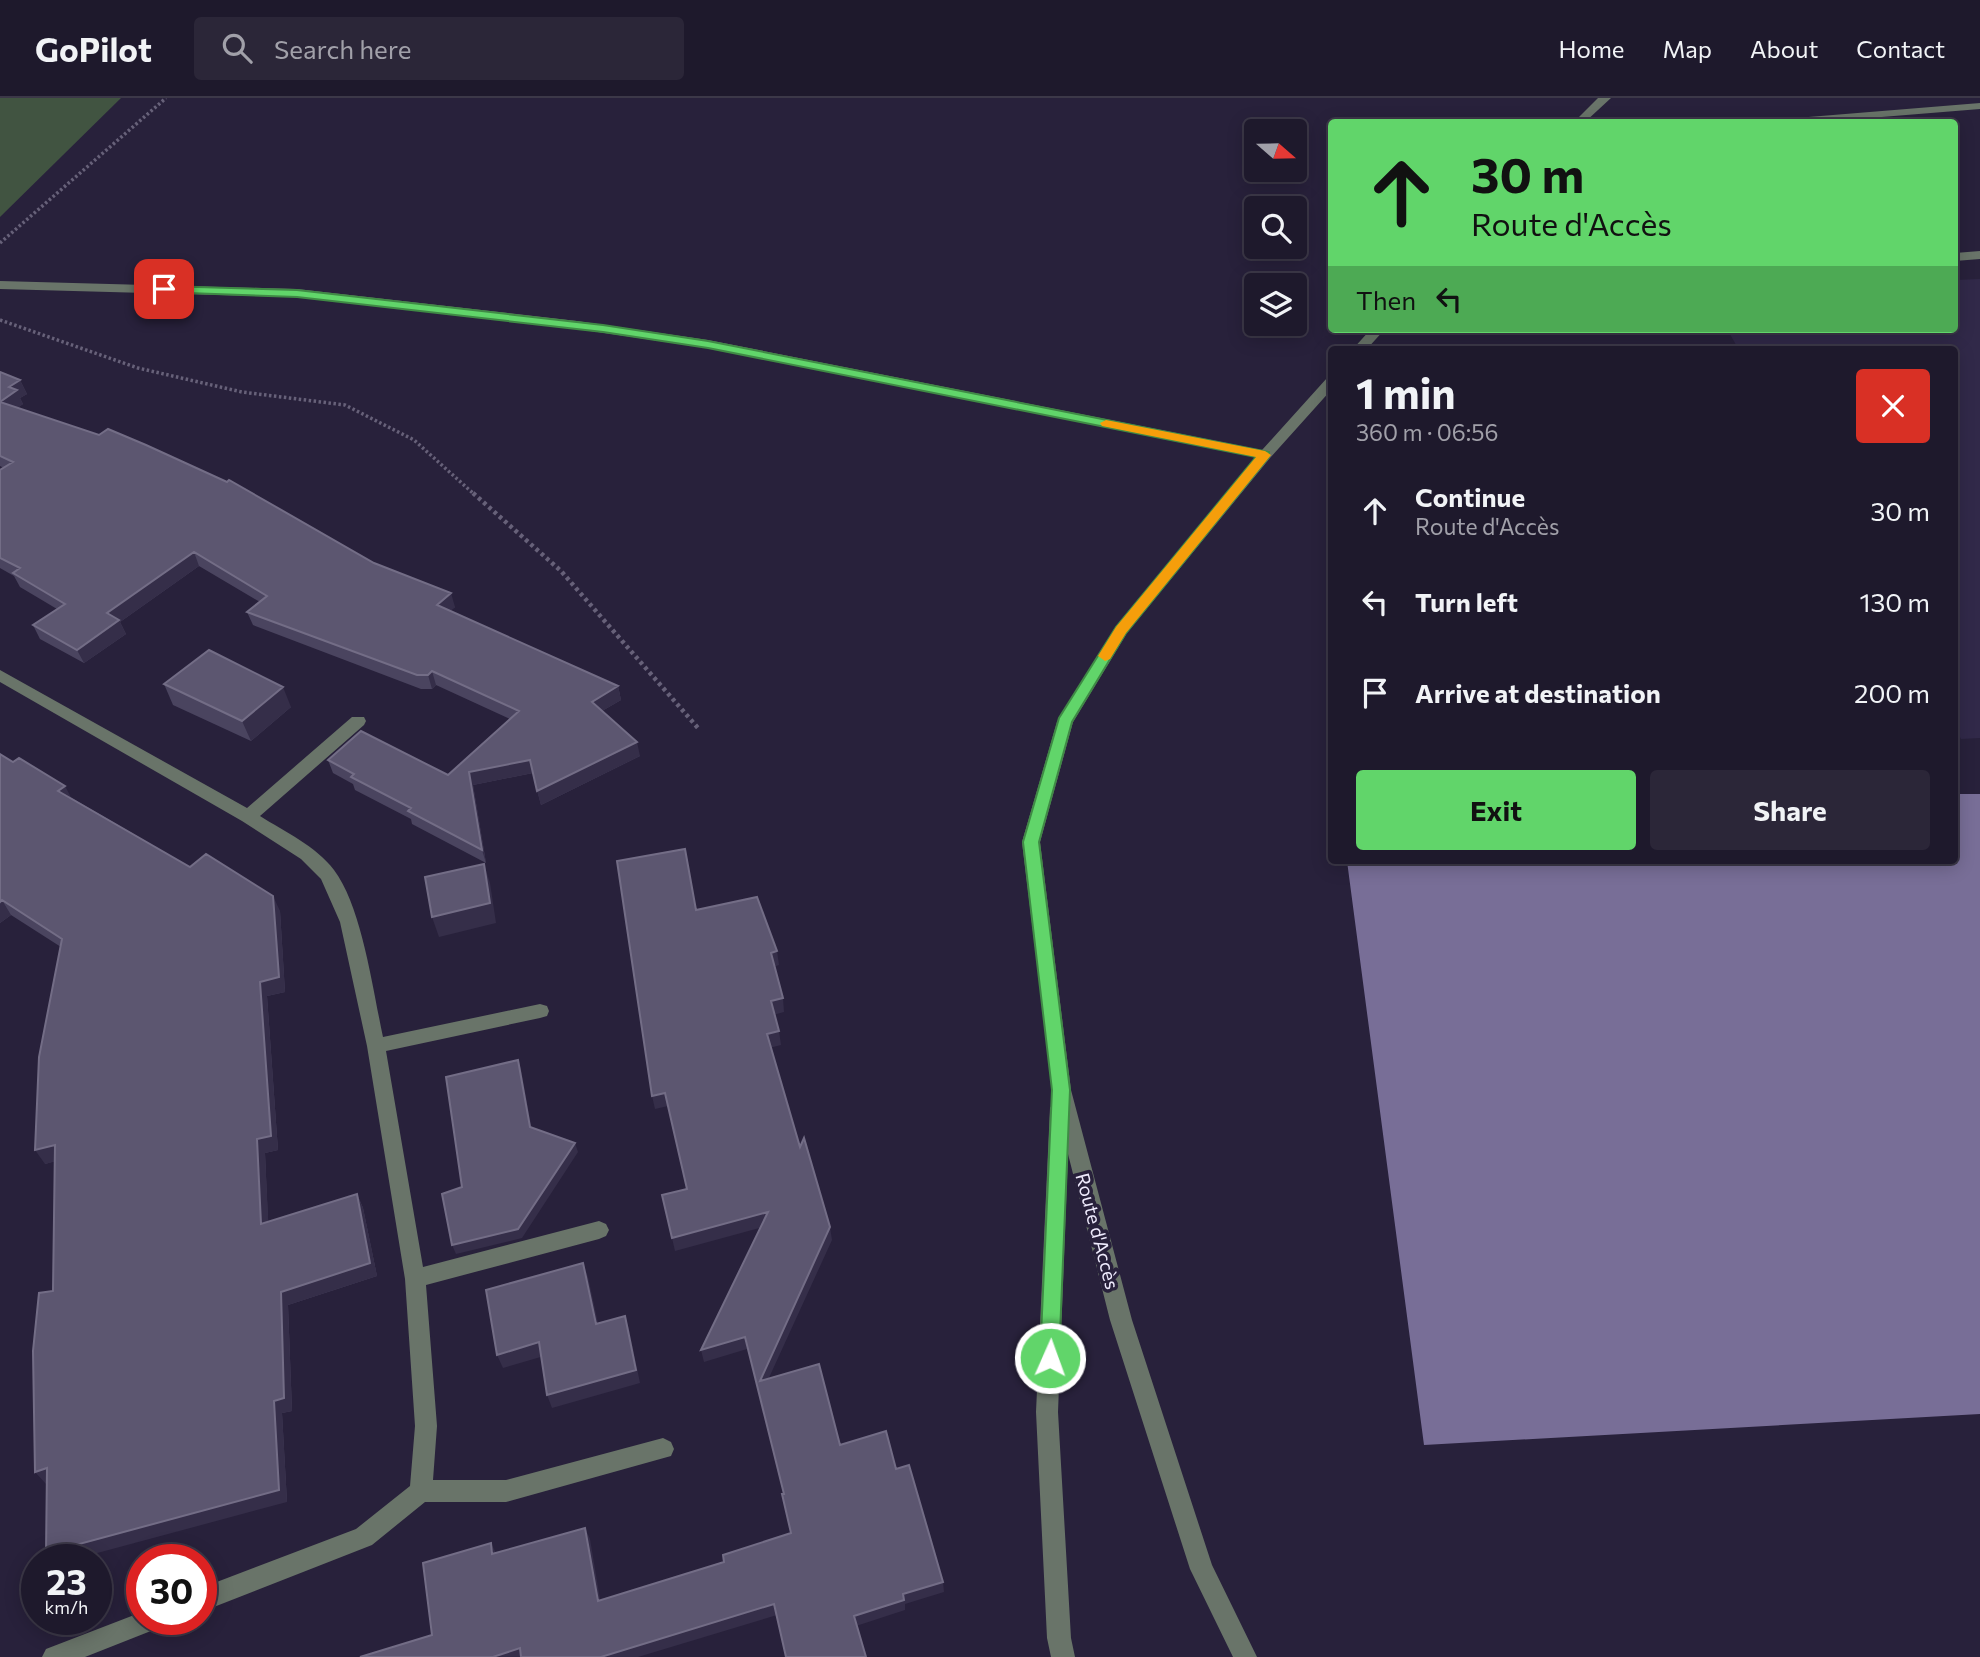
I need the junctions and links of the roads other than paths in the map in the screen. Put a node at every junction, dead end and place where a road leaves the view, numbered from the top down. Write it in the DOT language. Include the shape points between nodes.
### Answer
graph roads {
  1 [pos="1605,98"];
  2 [pos="1977,109"];
  3 [pos="1582,119"];
  4 [pos="1829,119"];
  5 [pos="1980,256"];
  6 [pos="1958,257"];
  7 [pos="0,285"];
  8 [pos="1374,333"];
  9 [pos="1363,346"];
  10 [pos="1328,384"];
  11 [pos="1265,455"];
  12 [pos="0,675"];
  13 [pos="358,721"];
  14 [pos="248,817"];
  15 [pos="540,1011"];
  16 [pos="376,1046"];
  17 [pos="1061,1090"];
  18 [pos="599,1230"];
  19 [pos="415,1279"];
  20 [pos="663,1449"];
  21 [pos="421,1491"];
  22 [pos="217,1594"];
  23 [pos="126,1629"];
  24 [pos="54,1657"];
  25 [pos="1063,1657"];
  26 [pos="1245,1657"];
  1 -- 3 [label="street"];
  2 -- 4 [label="street"];
  5 -- 6 [label="street"];
  7 -- 11 [label="street" via="297,293 577,325 708,344"];
  8 -- 9 [label="street"];
  10 -- 11 [label="street, Route d'Accès"];
  11 -- 17 [label="street, Route d'Accès" via="1121,630 1065,722 1031,842"];
  12 -- 14 [label="street"];
  13 -- 14 [label="street"];
  14 -- 16 [label="street" via="307,854 328,875 349,922"];
  15 -- 16 [label="street"];
  16 -- 19 [label="street"];
  17 -- 25 [label="street" via="1047,1412"];
  17 -- 26 [label="street, Route d'Accès" via="1121,1320 1198,1556"];
  18 -- 19 [label="street"];
  19 -- 21 [label="street" via="426,1426"];
  20 -- 21 [label="street" via="506,1491"];
  21 -- 22 [label="street" via="364,1537"];
  23 -- 24 [label="street"];
}
